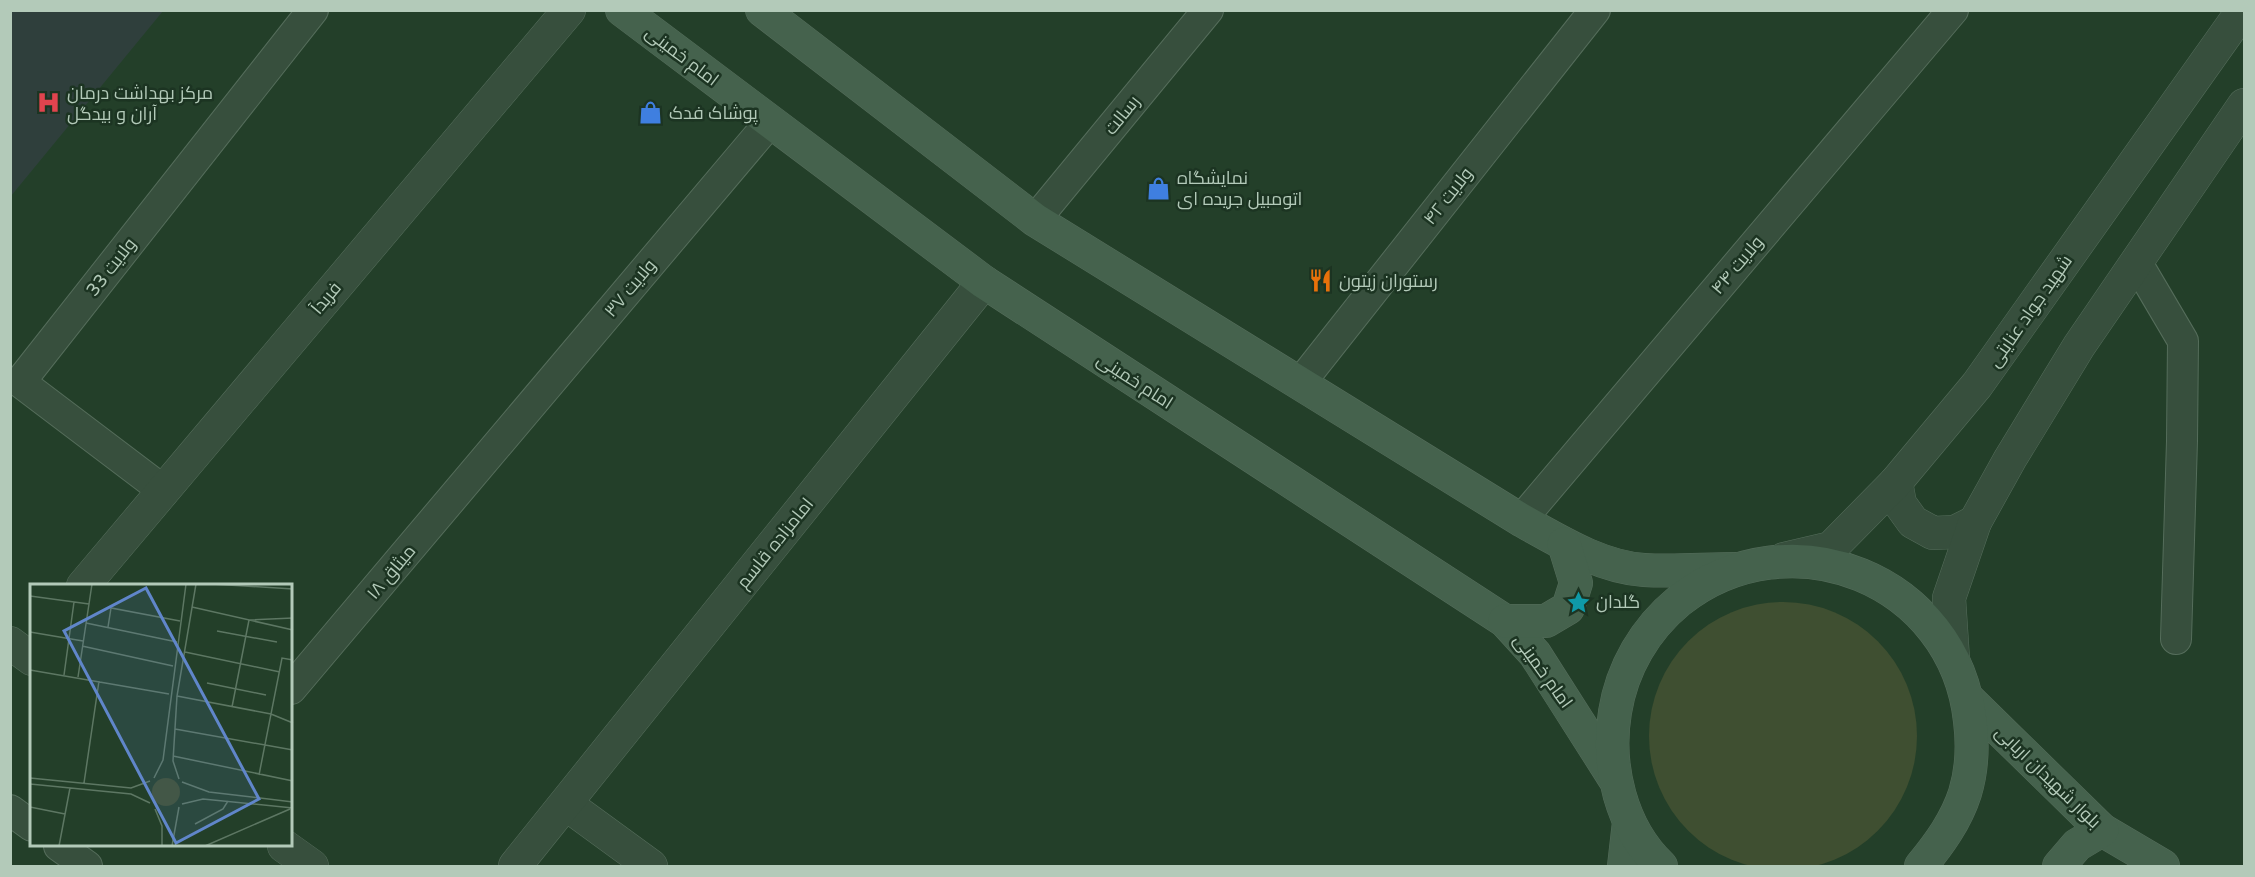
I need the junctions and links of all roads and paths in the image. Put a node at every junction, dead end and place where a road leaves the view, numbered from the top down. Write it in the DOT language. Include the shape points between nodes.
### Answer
graph roads {
  1 [pos="314,10"];
  2 [pos="569,10"];
  3 [pos="622,10"];
  4 [pos="762,10"];
  5 [pos="1208,10"];
  6 [pos="1595,10"];
  7 [pos="1953,10"];
  8 [pos="2243,10"];
  9 [pos="2244,105"];
  10 [pos="770,122"];
  11 [pos="1035,220"];
  12 [pos="2137,263"];
  13 [pos="984,282"];
  14 [pos="1301,382"];
  15 [pos="490,455"];
  16 [pos="1896,482"];
  17 [pos="164,491"];
  18 [pos="1521,520"];
  19 [pos="1975,522"];
  20 [pos="1564,544"];
  21 [pos="1773,561"];
  22 [pos="1737,569"];
  23 [pos="85,584"];
  24 [pos="1505,621"];
  25 [pos="2176,639"];
  26 [pos="1953,659"];
  27 [pos="292,688"];
  28 [pos="1968,699"];
  29 [pos="1614,778"];
  30 [pos="566,804"];
  31 [pos="10,810"];
  32 [pos="1629,822"];
  33 [pos="30,825"];
  34 [pos="2102,830"];
  35 [pos="61,847"];
  36 [pos="285,847"];
  37 [pos="88,861"];
  38 [pos="312,867"];
  39 [pos="516,867"];
  40 [pos="651,867"];
  41 [pos="1624,867"];
  42 [pos="1662,867"];
  43 [pos="1921,867"];
  44 [pos="2059,867"];
  45 [pos="2163,867"];
  1 -- 17 [label="street, ولایت 33" via="20,382"];
  2 -- 17 [label="street, فریدآ"];
  3 -- 10 [label="main road, امام خمینی"];
  4 -- 11 [label="main road"];
  5 -- 11 [label="street, رسالت"];
  6 -- 14 [label="street, ولایت ۴۲"];
  7 -- 18 [label="street, ولایت ۴۴"];
  8 -- 16 [label="street, شهید جواد عنایتی" via="1977,385"];
  9 -- 12 [label="street"];
  10 -- 13 [label="main road, امام خمینی"];
  10 -- 15 [label="street, ولایت ۳۷"];
  11 -- 14 [label="main road"];
  12 -- 19 [label="street" via="2079,346"];
  12 -- 25 [label="street" via="2183,341"];
  13 -- 24 [label="main road, امام خمینی"];
  13 -- 30 [label="street, امامزاده قاسم"];
  14 -- 18 [label="main road"];
  15 -- 27 [label="street, میثاق ۱۸"];
  16 -- 19 [label="street" via="1900,504 1913,522 1933,533 1955,532"];
  16 -- 21 [label="street, شهید جواد عنایتی" via="1831,548"];
  17 -- 23 [label="street, فریدآ"];
  18 -- 20 [label="main road"];
  19 -- 26 [label="street" via="1949,598"];
  20 -- 22 [label="main road" via="1599,560 1643,570"];
  20 -- 24 [label="main road" via="1576,583 1568,608 1546,621"];
  21 -- 22 [label="main road"];
  21 -- 26 [label="main road" via="1817,562 1848,570 1897,593 1929,623"];
  22 -- 29 [label="main road" via="1697,587 1663,615 1636,650 1618,690 1611,734"];
  24 -- 29 [label="main road, امام خمینی" via="1535,654"];
  26 -- 28 [label="main road"];
  28 -- 34 [label="main road, بلوار شهیدان اربابی"];
  28 -- 43 [label="main road" via="1973,746 1965,792 1946,835"];
  29 -- 32 [label="main road"];
  30 -- 39 [label="street, امامزاده قاسم"];
  30 -- 40 [label="street"];
  31 -- 33 [label="street"];
  32 -- 41 [label="main road"];
  32 -- 42 [label="main road"];
  34 -- 44 [label="main road" via="2077,845"];
  34 -- 45 [label="main road, بلوار شهیدان اربابی"];
  35 -- 37 [label="street"];
  36 -- 38 [label="street"];
}
